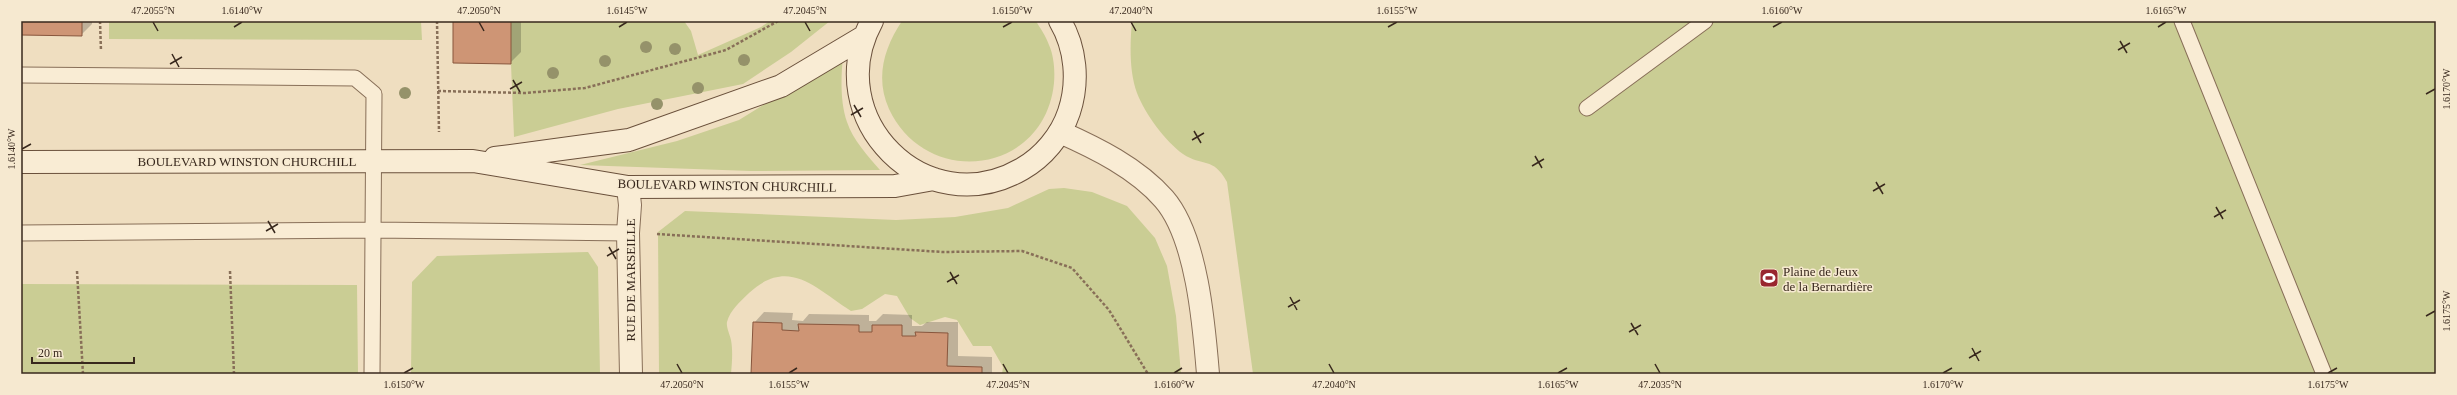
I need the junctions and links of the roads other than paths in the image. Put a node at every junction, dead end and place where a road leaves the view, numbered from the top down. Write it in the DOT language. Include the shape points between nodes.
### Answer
graph roads {
  1 [pos="1705,21"];
  2 [pos="2182,21"];
  3 [pos="1068,27"];
  4 [pos="869,28"];
  5 [pos="21,75"];
  6 [pos="1587,108"];
  7 [pos="1060,132"];
  8 [pos="373,161"];
  9 [pos="473,161"];
  10 [pos="21,162"];
  11 [pos="934,179"];
  12 [pos="628,187"];
  13 [pos="372,230"];
  14 [pos="21,233"];
  15 [pos="628,233"];
  16 [pos="372,374"];
  17 [pos="631,374"];
  18 [pos="1208,374"];
  19 [pos="2324,374"];
  1 -- 6 [label="lane"];
  2 -- 19 [label="lane"];
  3 -- 7 [label="street" via="1074,63 1074,88 1068,114"];
  4 -- 9 [label="street, BOULEVARD WINSTON CHURCHILL" via="781,86 629,140"];
  4 -- 11 [label="street" via="858,73 859,94 869,124 898,160 912,170"];
  5 -- 8 [label="lane" via="355,78 374,94"];
  7 -- 11 [label="street" via="1035,160 1006,177 972,184"];
  7 -- 18 [label="street" via="1095,148 1135,173 1165,200 1182,230 1193,267 1204,326"];
  8 -- 9 [label="street, BOULEVARD WINSTON CHURCHILL"];
  8 -- 10 [label="street, BOULEVARD WINSTON CHURCHILL"];
  8 -- 13 [label="lane"];
  9 -- 12 [label="street, BOULEVARD WINSTON CHURCHILL"];
  11 -- 12 [label="street, BOULEVARD WINSTON CHURCHILL" via="895,186"];
  12 -- 15 [label="street, RUE DE MARSEILLE"];
  13 -- 14 [label="lane"];
  13 -- 15 [label="lane"];
  13 -- 16 [label="lane"];
  15 -- 17 [label="street, RUE DE MARSEILLE"];
}
